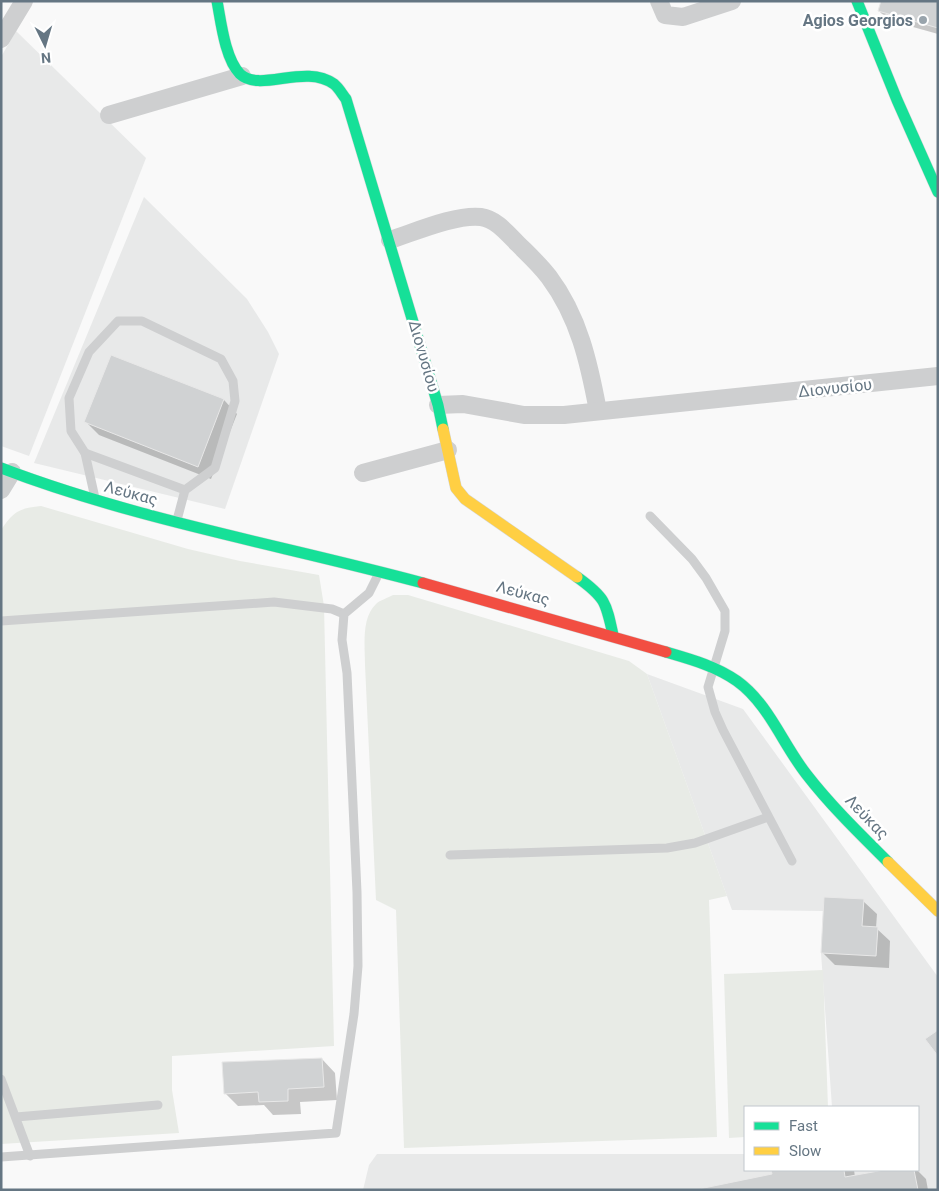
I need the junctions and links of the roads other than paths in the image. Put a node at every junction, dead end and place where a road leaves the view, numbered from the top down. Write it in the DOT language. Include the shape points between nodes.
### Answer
graph roads {
  1 [pos="24,1"];
  2 [pos="217,1"];
  3 [pos="659,1"];
  4 [pos="732,1"];
  5 [pos="856,1"];
  6 [pos="1,38"];
  7 [pos="242,76"];
  8 [pos="109,115"];
  9 [pos="938,192"];
  10 [pos="390,240"];
  11 [pos="938,376"];
  12 [pos="438,404"];
  13 [pos="598,411"];
  14 [pos="448,450"];
  15 [pos="85,453"];
  16 [pos="7,470"];
  17 [pos="363,473"];
  18 [pos="1,490"];
  19 [pos="185,490"];
  20 [pos="95,500"];
  21 [pos="650,516"];
  22 [pos="177,522"];
  23 [pos="380,570"];
  24 [pos="344,614"];
  25 [pos="1,621"];
  26 [pos="613,635"];
  27 [pos="714,668"];
  28 [pos="768,817"];
  29 [pos="450,855"];
  30 [pos="792,861"];
  31 [pos="938,911"];
  32 [pos="1,1079"];
  33 [pos="158,1105"];
  34 [pos="16,1117"];
  35 [pos="30,1156"];
  36 [pos="1,1157"];
  1 -- 6 [label="street"];
  2 -- 7 [label="street" via="230,54"];
  3 -- 4 [label="street" via="666,15 683,18"];
  5 -- 9 [label="street"];
  7 -- 8 [label="street"];
  7 -- 10 [label="street, Διονυσίου" via="263,80 312,76 337,85 346,99"];
  10 -- 12 [label="street, Διονυσίου"];
  10 -- 13 [label="street" via="472,217 491,220 502,228 536,262 559,292 581,337"];
  11 -- 13 [label="street, Διονυσίου"];
  12 -- 13 [label="street, Διονυσίου" via="463,404 524,415"];
  12 -- 14 [label="street"];
  14 -- 17 [label="street"];
  14 -- 26 [label="street" via="456,488 465,499 594,589 607,606"];
  15 -- 19 [label="lane"];
  15 -- 19 [label="lane" via="71,431 69,398 89,352 118,321 142,321 221,360 233,381 234,401 215,468"];
  15 -- 20 [label="lane"];
  16 -- 18 [label="street"];
  16 -- 20 [label="street, Λεύκας"];
  19 -- 22 [label="lane"];
  20 -- 22 [label="street, Λεύκας"];
  21 -- 27 [label="lane" via="692,559 725,611 725,630"];
  22 -- 23 [label="street, Λεύκας"];
  23 -- 24 [label="lane" via="369,593"];
  23 -- 26 [label="street, Λεύκας"];
  24 -- 25 [label="lane" via="332,609 274,602"];
  24 -- 35 [label="lane" via="342,640 348,683 358,966 336,1133"];
  26 -- 27 [label="street, Λεύκας"];
  27 -- 28 [label="lane" via="708,687 715,712"];
  27 -- 31 [label="street, Λεύκας" via="736,680 749,692 806,772 842,815"];
  28 -- 29 [label="lane" via="695,843 666,848"];
  28 -- 30 [label="lane"];
  32 -- 34 [label="lane"];
  33 -- 34 [label="lane"];
  34 -- 35 [label="lane"];
  35 -- 36 [label="lane"];
}
